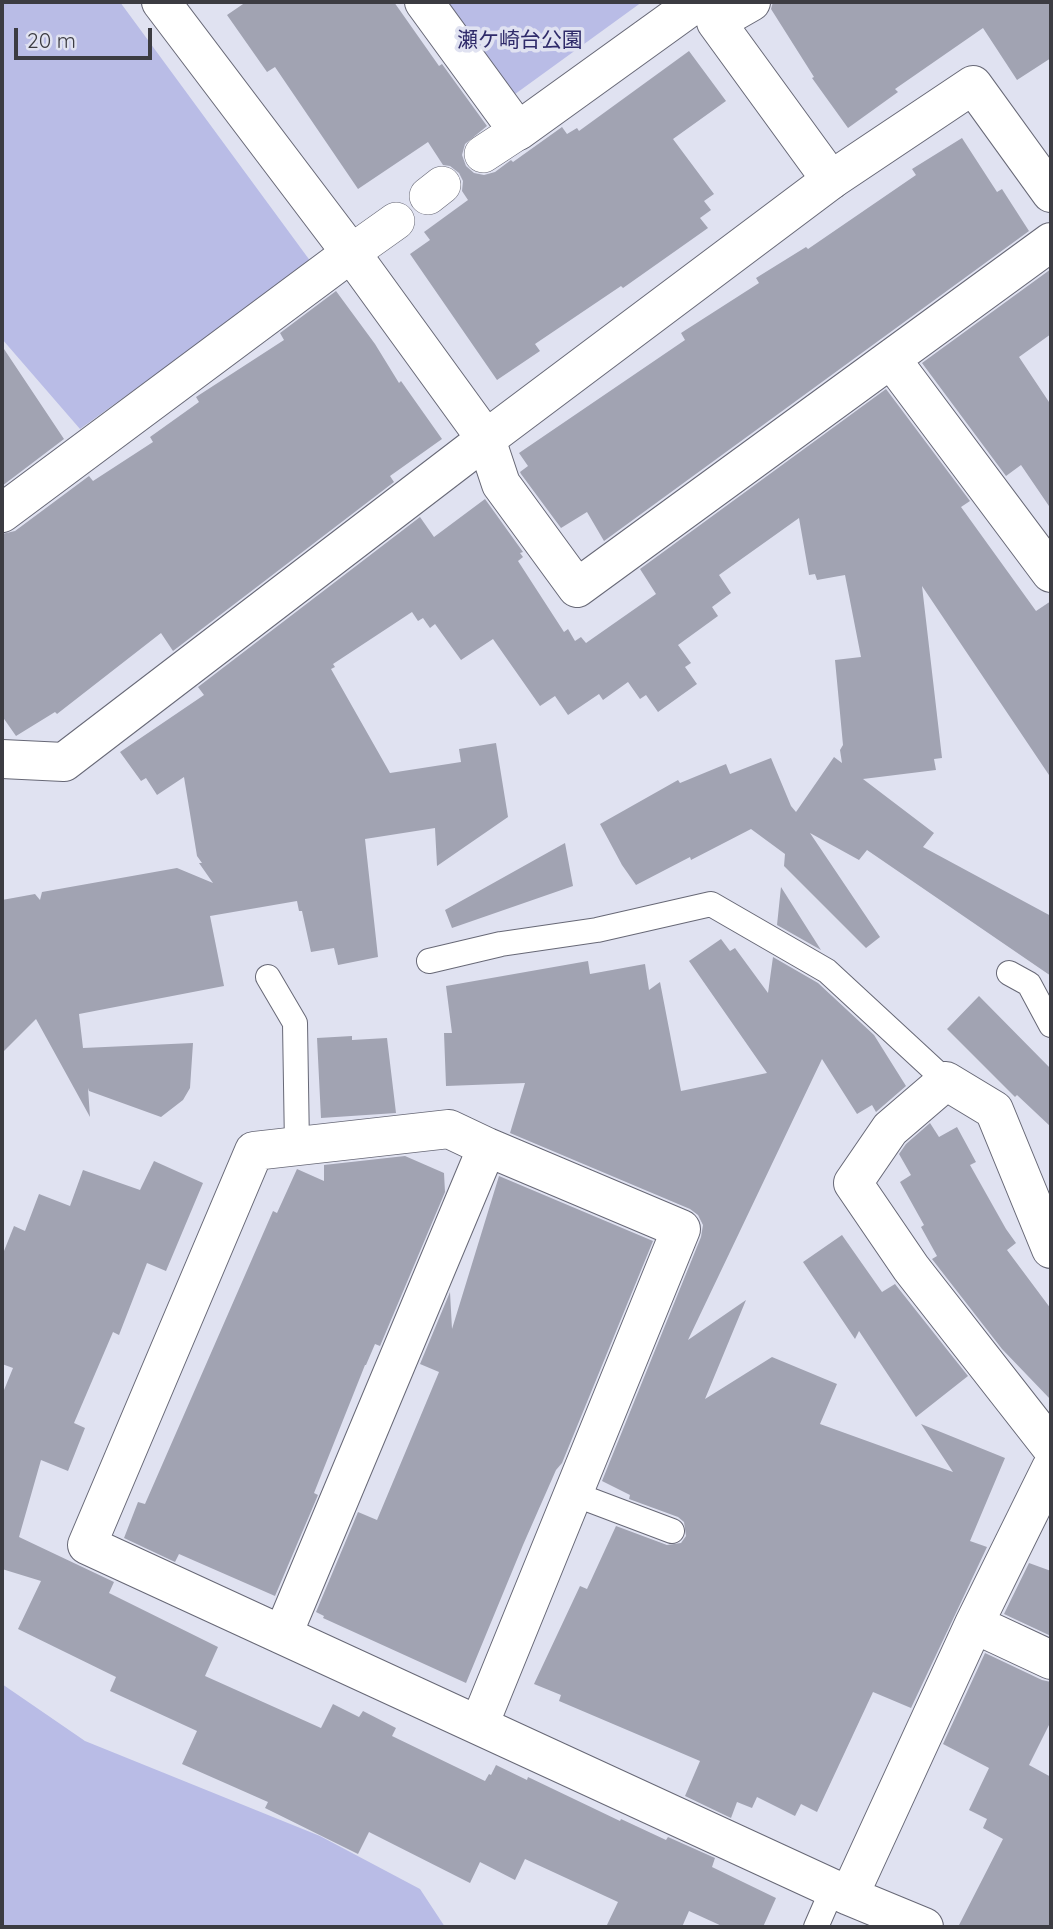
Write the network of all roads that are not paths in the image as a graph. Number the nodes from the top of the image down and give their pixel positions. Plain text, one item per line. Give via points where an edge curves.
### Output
1 (161, 2) edge
2 (424, 2) edge
3 (751, 2) edge
4 (708, 8) edge
5 (518, 131) junction
6 (483, 154) dead end
7 (831, 180) junction
8 (1051, 193) edge
9 (396, 220) dead end
10 (1051, 242) edge
11 (351, 253) junction
12 (891, 359) junction
13 (486, 439) junction
14 (2, 513) edge
15 (1051, 573) edge
16 (2, 759) edge
17 (429, 961) dead end
18 (1009, 973) dead end
19 (268, 977) dead end
20 (1051, 1025) edge
21 (946, 1081) junction
22 (297, 1146) junction
23 (486, 1147) junction
24 (1051, 1249) edge
25 (1051, 1447) edge
26 (1051, 1468) edge
27 (574, 1494) junction
28 (671, 1531) dead end
29 (974, 1624) junction
30 (283, 1634) junction
31 (1051, 1660) edge
32 (479, 1725) junction
33 (841, 1892) junction
34 (816, 1927) edge
35 (925, 1927) edge

1 - 11 street
2 - 5 street
3 - 4 street
4 - 5 street
4 - 7 street
5 - 6 street
7 - 8 street via 973,85
7 - 13 street
9 - 11 street
10 - 12 street
11 - 13 street
11 - 14 street
12 - 13 street via 577,588 501,485
12 - 15 street
13 - 16 street via 64,762
17 - 21 lane via 711,904 827,971
18 - 20 lane via 1028,984
19 - 22 lane via 295,1023
21 - 24 street via 994,1110
21 - 25 street via 890,1129 853,1183 911,1268
22 - 23 street via 449,1129
22 - 30 street via 254,1151 88,1545
23 - 27 street via 681,1229
23 - 30 street
26 - 29 street
27 - 28 lane
27 - 32 street
29 - 31 street
29 - 33 street
30 - 32 street
32 - 33 street
33 - 34 lane
33 - 35 street

